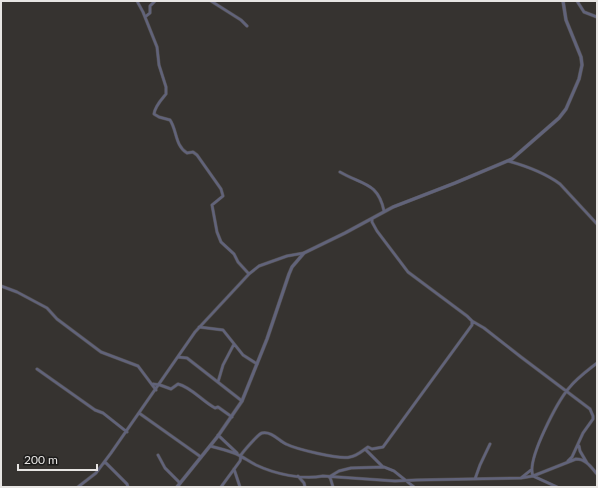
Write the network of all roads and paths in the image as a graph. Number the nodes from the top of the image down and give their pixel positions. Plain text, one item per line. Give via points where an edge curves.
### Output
1 (137, 1) edge
2 (155, 1) edge
3 (211, 1) edge
4 (563, 1) edge
5 (577, 1) edge
6 (145, 17) junction
7 (597, 17) edge
8 (247, 26) dead end
9 (508, 161) junction
10 (340, 172) dead end
11 (384, 211) junction
12 (372, 219) junction
13 (597, 224) edge
14 (304, 253) junction
15 (249, 274) junction
16 (1, 286) edge
17 (472, 321) junction
18 (199, 327) junction
19 (234, 344) junction
20 (178, 357) junction
21 (597, 363) edge
22 (257, 364) junction
23 (37, 369) dead end
24 (218, 382) junction
25 (152, 384) junction
26 (160, 384) junction
27 (156, 390) junction
28 (566, 391) junction
29 (242, 401) junction
30 (139, 413) junction
31 (597, 415) edge
32 (593, 416) junction
33 (232, 417) junction
34 (127, 432) junction
35 (218, 435) junction
36 (490, 444) dead end
37 (579, 444) junction
38 (210, 446) junction
39 (365, 449) junction
40 (158, 454) dead end
41 (239, 455) junction
42 (201, 457) junction
43 (568, 461) junction
44 (105, 462) junction
45 (587, 463) junction
46 (382, 466) junction
47 (234, 470) junction
48 (532, 470) junction
49 (597, 474) edge
50 (298, 476) junction
51 (533, 476) junction
52 (329, 477) junction
53 (476, 478) junction
54 (521, 478) junction
55 (406, 481) junction
56 (180, 483) junction
57 (79, 487) edge
58 (128, 487) edge
59 (177, 487) edge
60 (222, 487) edge
61 (240, 487) edge
62 (305, 487) edge
63 (333, 487) edge
64 (414, 487) edge
65 (557, 487) edge

1 - 6 street
2 - 6 street via 150,6 150,13
3 - 8 street
4 - 9 street via 566,20 582,61 579,79 562,115 517,156
5 - 7 street via 584,12
6 - 15 street via 157,47 167,92 159,101 154,114 170,120 182,149 197,155 221,189 222,197 212,205 219,237
9 - 11 street
9 - 13 street via 553,179
10 - 11 street via 375,190 381,198
11 - 12 street
12 - 14 street
12 - 17 street via 377,231 408,272
14 - 15 street via 292,254 264,264
14 - 22 street via 289,274
15 - 18 street
16 - 25 street via 47,308 57,319 101,352 138,366
17 - 28 street
17 - 39 street via 470,328 384,446
18 - 19 street via 223,330
18 - 20 street
19 - 22 street via 243,355
19 - 24 street
20 - 24 street via 186,358
20 - 26 street
21 - 28 street
22 - 29 street
23 - 34 street via 94,410 104,413
24 - 29 street
25 - 26 street
25 - 27 street
26 - 27 street
26 - 33 street via 171,390 178,384 185,386 208,404 218,407
27 - 30 street
28 - 32 street via 587,407
28 - 48 street via 539,442
29 - 33 street
30 - 34 street
30 - 42 street
31 - 32 street
32 - 37 street
33 - 35 street
34 - 44 street
35 - 38 street
35 - 41 street
36 - 53 street
37 - 43 street
37 - 45 street
38 - 41 street
38 - 42 street
39 - 41 street via 351,457 341,458 297,449 265,433 257,435
39 - 46 street
40 - 56 street via 165,468
41 - 47 street via 240,461
41 - 50 street via 258,466
42 - 56 street
43 - 45 street via 580,459
43 - 51 street
44 - 57 street
44 - 58 street via 128,484
45 - 49 street
46 - 52 street via 351,468
46 - 55 street via 394,471
47 - 60 street
47 - 61 street
48 - 51 street
48 - 54 street
50 - 52 street
50 - 62 street
51 - 54 street
51 - 65 street
52 - 55 street
52 - 63 street
53 - 54 street
53 - 55 street
55 - 64 street
56 - 59 street

